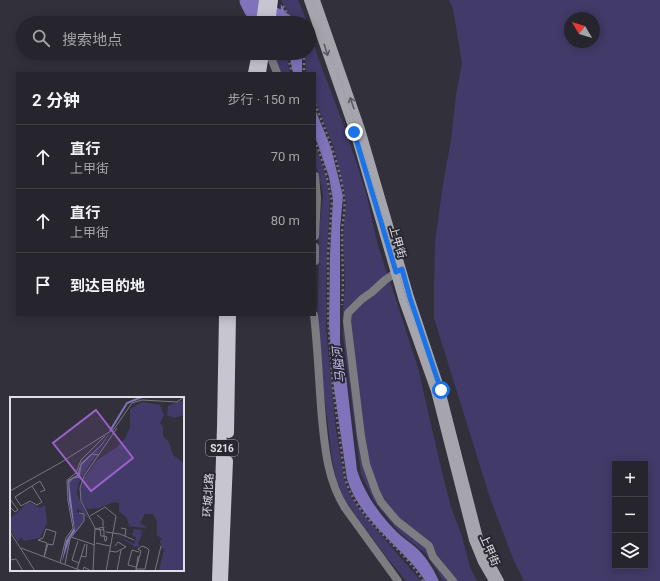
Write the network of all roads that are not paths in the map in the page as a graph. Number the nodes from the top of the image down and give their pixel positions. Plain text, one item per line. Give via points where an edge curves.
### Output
1 (264, 0) edge
2 (308, 0) edge
3 (316, 0) edge
4 (277, 1) edge
5 (262, 16) edge
6 (272, 16) edge
7 (314, 16) edge
8 (316, 23) edge
9 (256, 60) edge
10 (263, 60) edge
11 (272, 60) edge
12 (253, 72) edge
13 (261, 72) edge
14 (277, 72) edge
15 (316, 187) edge
16 (316, 217) edge
17 (399, 271) junction
18 (224, 316) edge
19 (231, 316) edge
20 (314, 316) edge
21 (217, 581) edge
22 (223, 581) edge
23 (398, 581) edge
24 (453, 581) edge
25 (493, 581) edge
26 (500, 581) edge

1 - 5 main road
2 -> 7 street, 上甲街
17 -> 3 street, 上甲街 via 361,129
4 - 6 main road
8 -> 17 street, 上甲街
9 - 12 main road
10 - 13 main road
11 - 14 street
15 - 16 street
17 - 24 street via 348,313 364,457 381,502 397,521 429,546 433,557
17 - 25 street, 上甲街 via 403,301 434,391 473,540
17 - 26 street, 上甲街 via 441,390 479,538
18 - 21 main road, 环城北路 / S216
19 - 22 main road, 环城北路 / S216
20 - 23 street via 324,439 332,480 339,499

